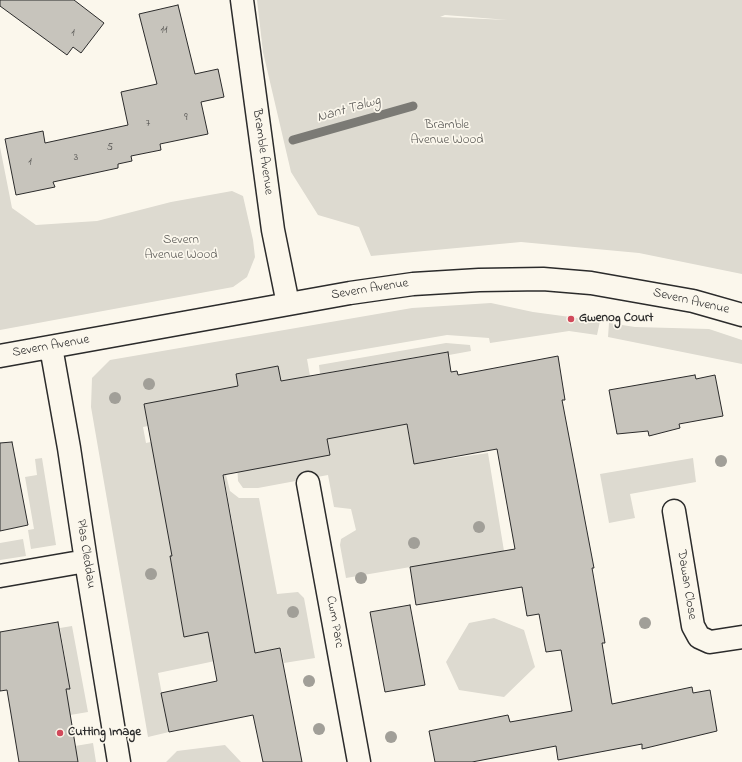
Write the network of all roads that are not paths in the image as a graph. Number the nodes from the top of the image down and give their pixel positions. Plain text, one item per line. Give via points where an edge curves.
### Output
1 (242, 0) edge
2 (288, 304) junction
3 (742, 314) edge
4 (51, 347) junction
5 (0, 356) edge
6 (308, 483) dead end
7 (674, 511) dead end
8 (86, 561) junction
9 (0, 576) edge
10 (742, 637) edge
11 (119, 762) edge
12 (359, 762) edge

1 - 2 street, Bramble Avenue via 273,230
2 - 3 street, Severn Avenue via 413,284 544,279 637,290
2 - 4 street, Severn Avenue
4 - 5 street, Severn Avenue
4 - 8 street, Plas Cleddau via 70,448
6 - 12 street, Cwm Parc
7 - 10 street, Dawan Close via 693,626 699,637 710,642
8 - 9 street
8 - 11 street, Plas Cleddau

